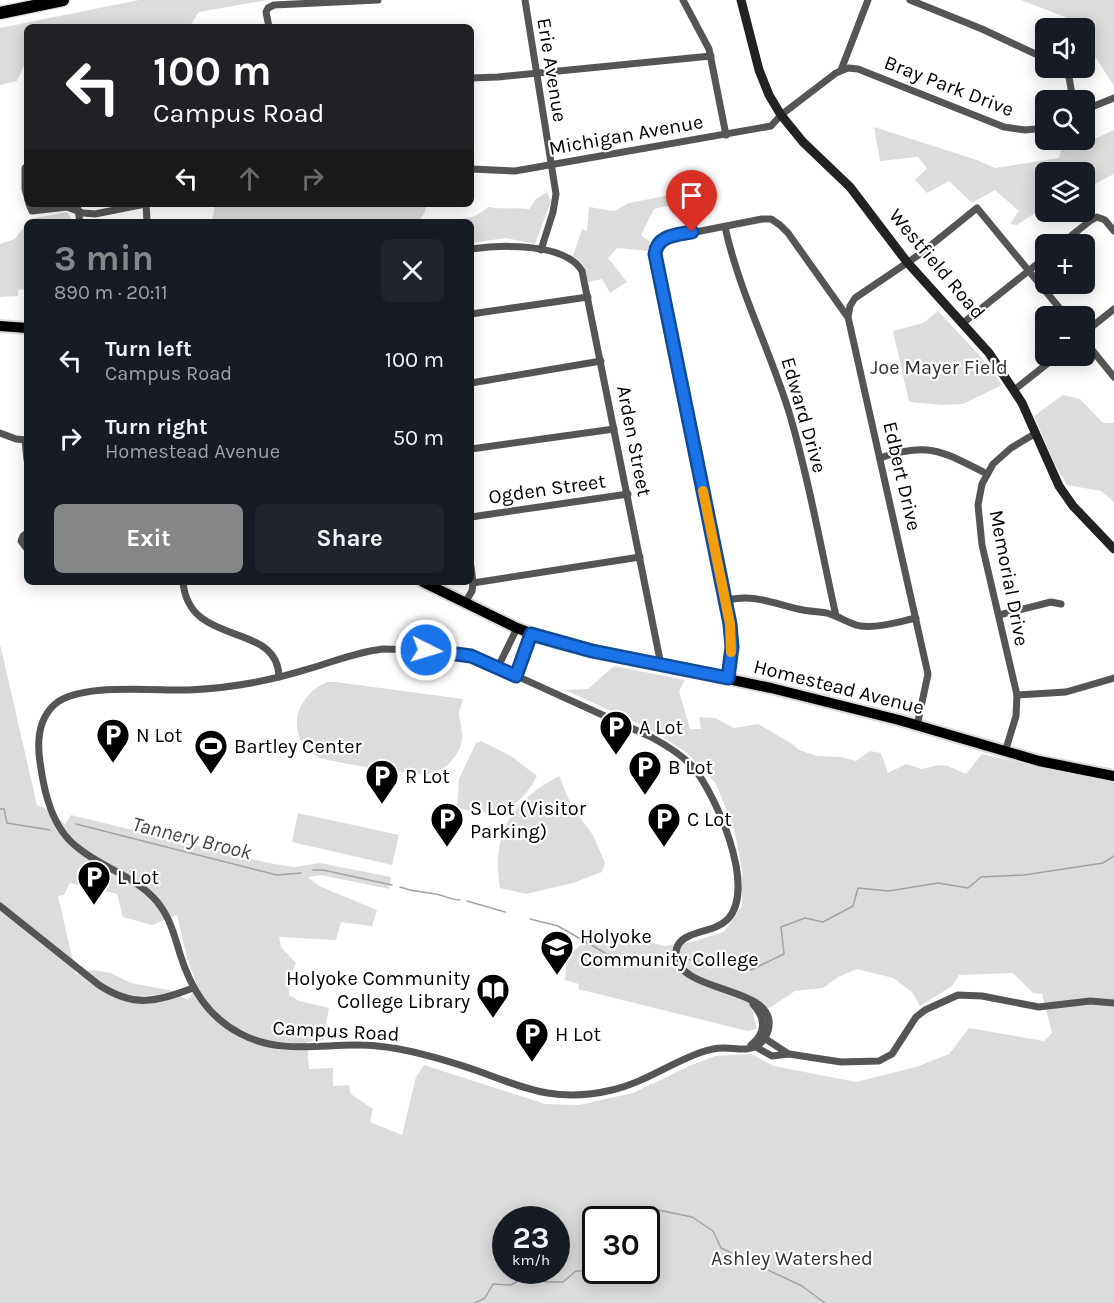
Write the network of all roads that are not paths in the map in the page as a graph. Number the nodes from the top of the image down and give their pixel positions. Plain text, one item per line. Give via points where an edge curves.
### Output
1 (63, 0) edge
2 (378, 0) edge
3 (525, 0) edge
4 (682, 0) edge
5 (741, 0) edge
6 (868, 0) edge
7 (910, 0) edge
8 (0, 13) edge
9 (268, 24) edge
10 (1035, 54) edge
11 (711, 56) junction
12 (841, 70) junction
13 (536, 73) junction
14 (474, 78) edge
15 (1114, 98) edge
16 (1095, 106) edge
17 (781, 115) junction
18 (1035, 129) edge
19 (726, 135) junction
20 (551, 164) junction
21 (474, 169) edge
22 (30, 207) edge
23 (67, 207) edge
24 (77, 207) edge
25 (130, 207) edge
26 (725, 227) junction
27 (1114, 231) edge
28 (1074, 234) edge
29 (474, 249) edge
30 (541, 250) junction
31 (907, 262) junction
32 (1035, 265) edge
33 (1029, 270) junction
34 (588, 297) junction
35 (1057, 306) edge
36 (1114, 309) edge
37 (474, 314) edge
38 (848, 317) junction
39 (963, 323) junction
40 (1095, 324) edge
41 (0, 326) edge
42 (24, 328) edge
43 (1095, 354) edge
44 (601, 361) junction
45 (1044, 366) edge
46 (1114, 377) edge
47 (474, 382) edge
48 (1014, 390) junction
49 (614, 429) junction
50 (0, 433) edge
51 (1036, 433) junction
52 (24, 439) edge
53 (474, 449) edge
54 (880, 458) junction
55 (987, 474) junction
56 (628, 494) junction
57 (474, 517) edge
58 (1114, 549) edge
59 (640, 557) junction
60 (474, 583) edge
61 (184, 585) edge
62 (429, 585) edge
63 (473, 585) edge
64 (725, 601) junction
65 (465, 603) junction
66 (1061, 604) dead end
67 (999, 615) junction
68 (836, 616) junction
69 (916, 618) junction
70 (517, 628) junction
71 (531, 634) junction
72 (662, 665) junction
73 (498, 667) junction
74 (516, 676) junction
75 (279, 677) junction
76 (728, 678) junction
77 (1114, 678) edge
78 (1017, 695) junction
79 (917, 726) junction
80 (1005, 752) junction
81 (1114, 776) edge
82 (0, 906) edge
83 (193, 988) junction
84 (1114, 1003) edge
85 (763, 1037) junction
86 (751, 1047) junction
87 (789, 1054) junction

1 - 8 highway
2 - 9 street via 285,3 268,8
3 - 13 street, Erie Avenue
4 - 11 street
5 - 17 main road, Westfield Road via 761,78
6 - 12 street
7 - 10 street
11 - 13 street
11 - 19 street
12 - 17 street
12 - 18 street, Bray Park Drive via 858,69 1010,129
13 - 14 street
13 - 20 street, Erie Avenue
15 - 16 street
17 - 19 street, Michigan Avenue via 771,126
17 - 31 main road, Westfield Road via 795,134 852,189
19 - 20 street, Michigan Avenue
20 - 21 street, Michigan Avenue via 515,171
20 - 30 street, Erie Avenue via 556,202
22 - 23 street via 32,211
24 - 25 street via 84,213 95,214
26 - 38 street via 762,219 776,222
26 - 64 street via 671,236 659,242 655,252
26 - 68 street, Edward Drive via 790,416
27 - 28 street via 1097,217
29 - 30 street via 504,245
30 - 34 street, Arden Street via 577,264
31 - 33 street via 977,208
31 - 38 street via 855,298
31 - 39 main road, Westfield Road
32 - 33 street
33 - 35 street
33 - 39 street
34 - 37 street
34 - 44 street, Arden Street
36 - 40 street
38 - 54 street, Edbert Drive
39 - 48 main road, Westfield Road
41 - 42 main road
43 - 46 street
44 - 47 street
44 - 49 street, Arden Street
45 - 48 street
48 - 51 main road, Westfield Road
49 - 53 street
49 - 56 street, Arden Street
50 - 52 street
51 - 55 street, Memorial Drive via 1005,453
51 - 58 main road, Westfield Road via 1059,486
54 - 55 street via 906,451 935,450
54 - 69 street, Edbert Drive
55 - 67 street, Memorial Drive via 978,499 978,517
56 - 57 street, Ogden Street
56 - 59 street, Arden Street
59 - 60 street
59 - 72 street, Arden Street
61 - 75 street via 196,615 268,650 277,663
62 - 65 main road, Homestead Avenue
63 - 65 street
64 - 68 street via 765,600
64 - 76 street via 732,641
65 - 70 main road, Homestead Avenue
66 - 67 street via 1051,602
67 - 78 street, Memorial Drive
68 - 69 street via 866,626
69 - 79 street, Edbert Drive via 928,674
70 - 71 main road, Homestead Avenue
70 - 73 street
71 - 72 main road, Homestead Avenue via 581,649
71 - 74 street
72 - 76 main road, Homestead Avenue
73 - 74 street, Campus Road
73 - 75 street, Campus Road via 462,654 390,648 355,654
74 - 85 street, Campus Road via 663,743 699,776 718,806 729,837 736,901 724,923 681,941 677,959 693,976 749,1000 760,1012
75 - 83 street, Campus Road via 205,689 79,692 54,705 41,727 41,766 60,828 76,847 141,886 158,903 169,921
76 - 79 main road, Homestead Avenue
77 - 78 street via 1066,692
78 - 80 street, Memorial Drive via 1016,716
79 - 80 main road, Homestead Avenue
80 - 81 main road, Homestead Avenue
82 - 83 street via 118,996 152,1001
83 - 86 street, Campus Road via 219,1020 263,1043 290,1048 364,1045 397,1049 552,1095 613,1090 701,1052
84 - 87 street, Campus Road via 1090,1001 1039,1007 958,995 916,1017 891,1054 879,1061 841,1062
85 - 86 street
85 - 87 street
86 - 87 street, Campus Road via 772,1056

